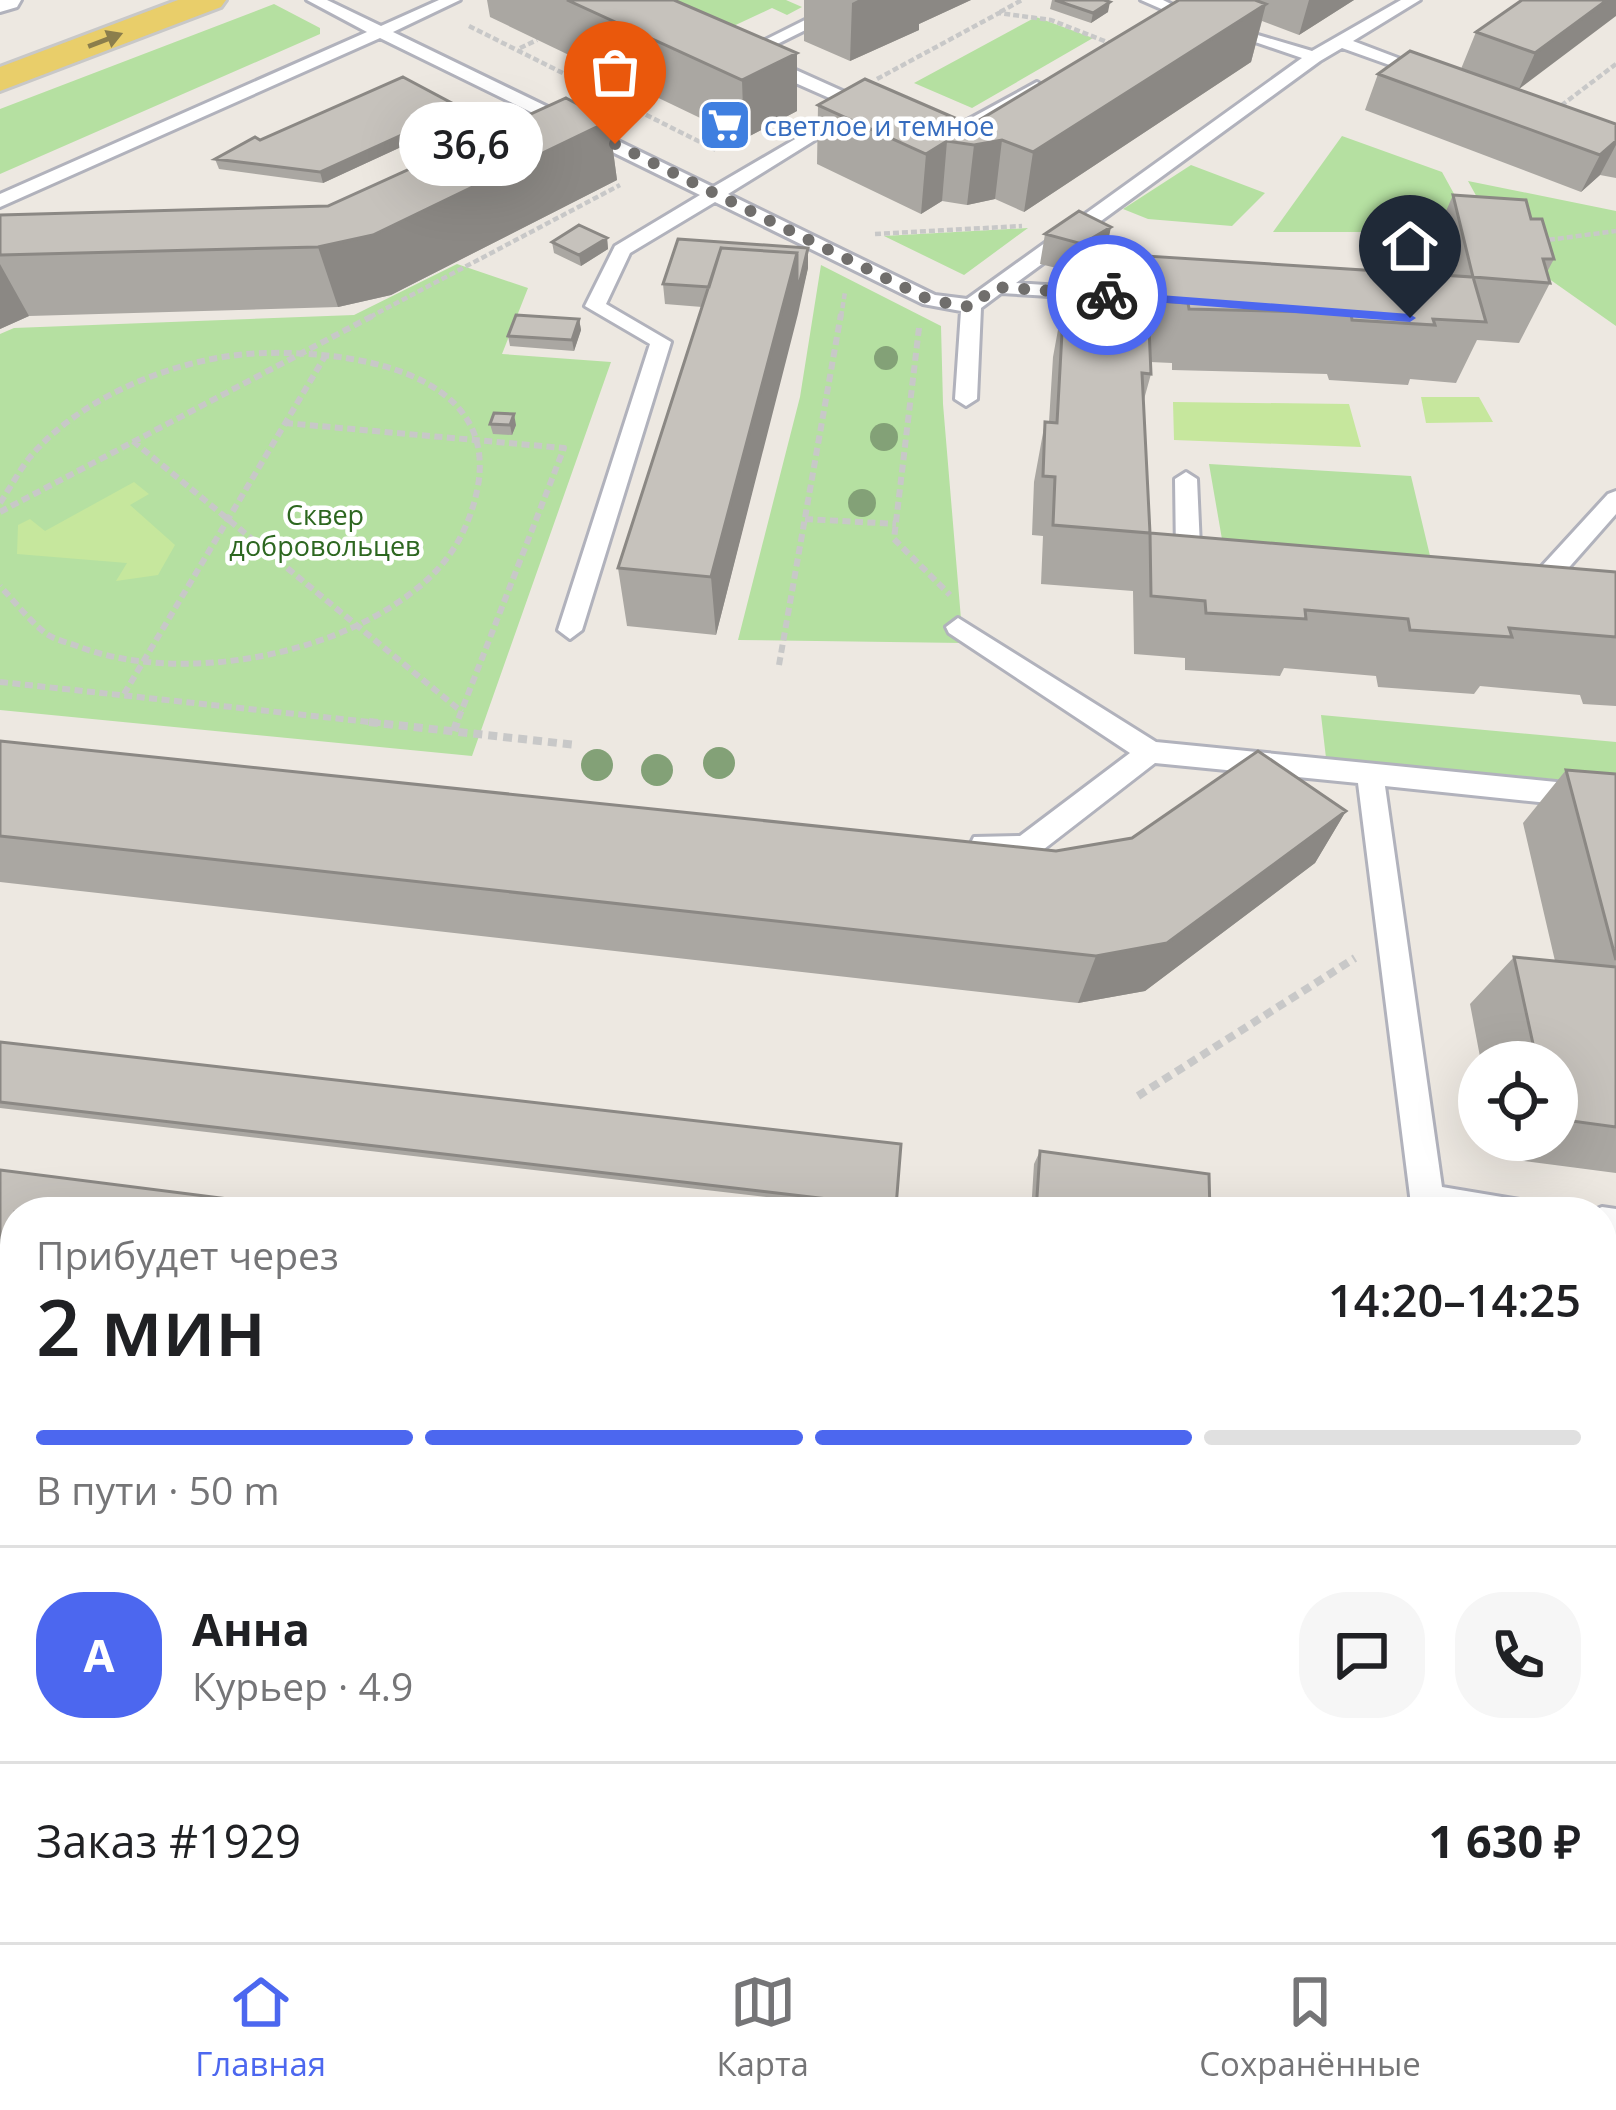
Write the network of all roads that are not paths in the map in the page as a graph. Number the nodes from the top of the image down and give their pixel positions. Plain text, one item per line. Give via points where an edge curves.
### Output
1 (135, 0) edge
2 (209, 0) edge
3 (315, 0) edge
4 (452, 0) edge
5 (858, 0) edge
6 (1149, 0) edge
7 (1412, 0) edge
8 (1173, 9) junction
9 (1192, 16) edge
10 (1210, 22) edge
11 (382, 29) junction
12 (1341, 42) junction
13 (724, 44) edge
14 (1112, 44) edge
15 (0, 50) edge
16 (745, 54) junction
17 (1314, 56) junction
18 (1055, 76) edge
19 (1444, 79) edge
20 (0, 80) edge
21 (862, 106) junction
22 (882, 115) edge
23 (572, 123) junction
24 (552, 133) edge
25 (921, 133) edge
26 (712, 193) junction
27 (0, 201) edge
28 (995, 287) junction
29 (1192, 302) edge
30 (971, 307) junction
31 (966, 399) dead end
32 (1186, 479) dead end
33 (1616, 499) edge
34 (1235, 558) edge
35 (1578, 586) edge
36 (959, 616) road end
37 (570, 630) dead end
38 (1150, 752) junction
39 (1370, 774) junction
40 (1616, 799) edge
41 (955, 842) edge
42 (1427, 1197) edge

1 - 15 main road
20 -> 2 main road
3 - 11 lane
4 - 11 lane
5 - 16 lane
6 - 8 lane
7 - 12 lane
8 - 9 lane
8 - 14 lane
10 - 17 lane
11 - 23 lane
11 - 27 lane
12 - 17 lane
12 - 19 lane
13 - 16 lane
16 - 21 lane
17 - 28 lane
18 - 25 lane via 940,142
21 - 22 lane
21 - 26 lane
23 - 24 lane
23 - 26 lane
26 - 30 lane via 923,297
26 - 37 lane via 622,250 595,306 661,342
28 - 29 lane
28 - 30 lane
30 - 31 lane
32 - 34 lane via 1188,554
33 - 35 lane via 1528,583
36 - 38 lane
38 - 39 lane
38 - 41 lane via 1025,848
39 - 40 lane
39 - 42 lane

